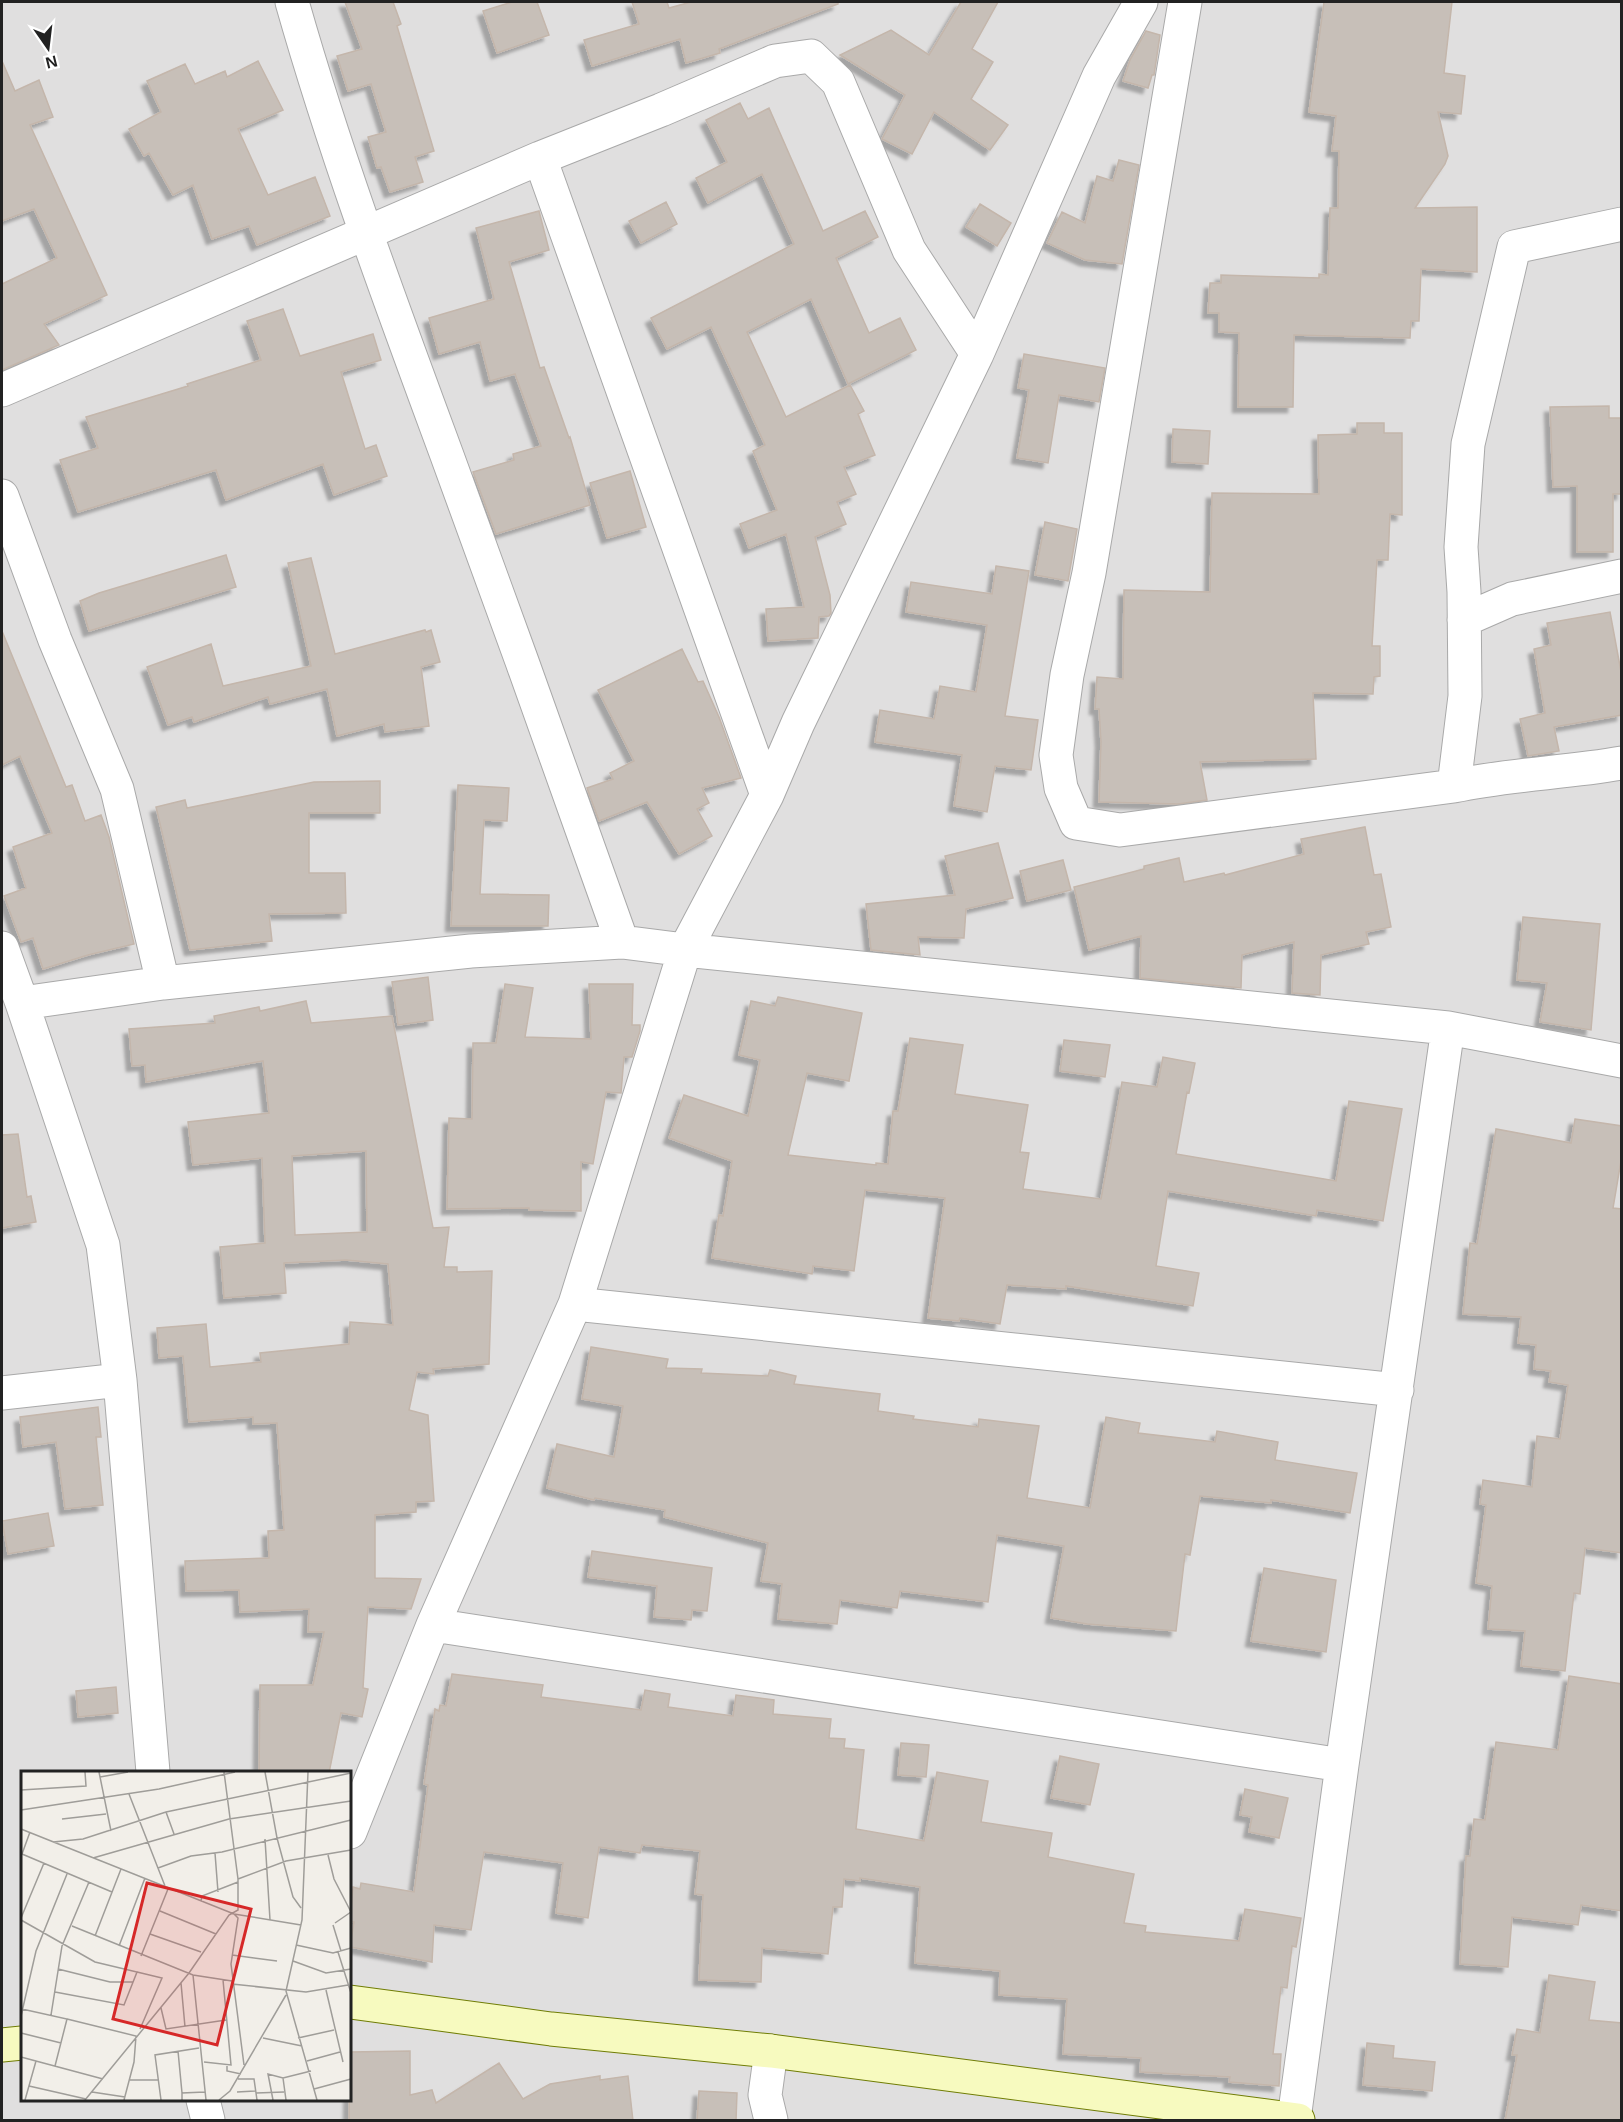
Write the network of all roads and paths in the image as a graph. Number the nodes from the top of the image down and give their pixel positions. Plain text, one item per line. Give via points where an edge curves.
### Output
1 (292, 2) edge
2 (1141, 2) edge
3 (1185, 2) edge
4 (540, 158) junction
5 (1622, 224) edge
6 (366, 233) junction
7 (977, 354) junction
8 (2, 390) edge
9 (2, 496) edge
10 (1622, 576) edge
11 (1464, 620) junction
12 (1622, 763) edge
13 (1454, 786) junction
14 (767, 795) junction
15 (622, 942) junction
16 (2, 950) edge
17 (685, 950) junction
18 (163, 983) junction
19 (22, 1003) junction
20 (1448, 1028) junction
21 (1622, 1061) edge
22 (575, 1304) junction
23 (120, 1380) junction
24 (1396, 1390) junction
25 (2, 1393) edge
26 (433, 1625) junction
27 (1342, 1766) junction
28 (153, 1771) edge
29 (351, 1830) edge
30 (351, 2001) edge
31 (21, 2043) edge
32 (2, 2045) edge
33 (771, 2051) junction
34 (202, 2101) edge
35 (1296, 2120) edge
36 (208, 2121) edge
37 (771, 2121) edge

1 - 6 street
2 - 7 street via 1099,76
3 - 13 street via 1089,573 1067,675 1056,755 1061,788 1076,823 1119,830
4 - 6 street
4 - 7 street via 775,62 811,56 838,81 909,249
4 - 14 street
5 - 11 street via 1514,247 1468,444 1461,547
6 - 8 street
6 - 15 street
7 - 14 street
9 - 18 street via 55,640 117,789
10 - 11 street via 1512,599
11 - 13 street via 1465,696
12 - 13 street
14 - 17 street
15 - 17 street
15 - 18 street via 471,951
16 - 19 street
17 - 20 street
17 - 22 street
18 - 19 street
19 - 23 street via 102,1245
20 - 21 street
20 - 24 street
22 - 24 street
22 - 26 street
23 - 25 street
23 - 28 street
24 - 27 street
26 - 27 street
26 - 29 street
27 - 35 street
30 - 33 street via 551,2029
31 - 32 street
33 - 35 street
33 - 37 street via 765,2095
34 - 36 street

